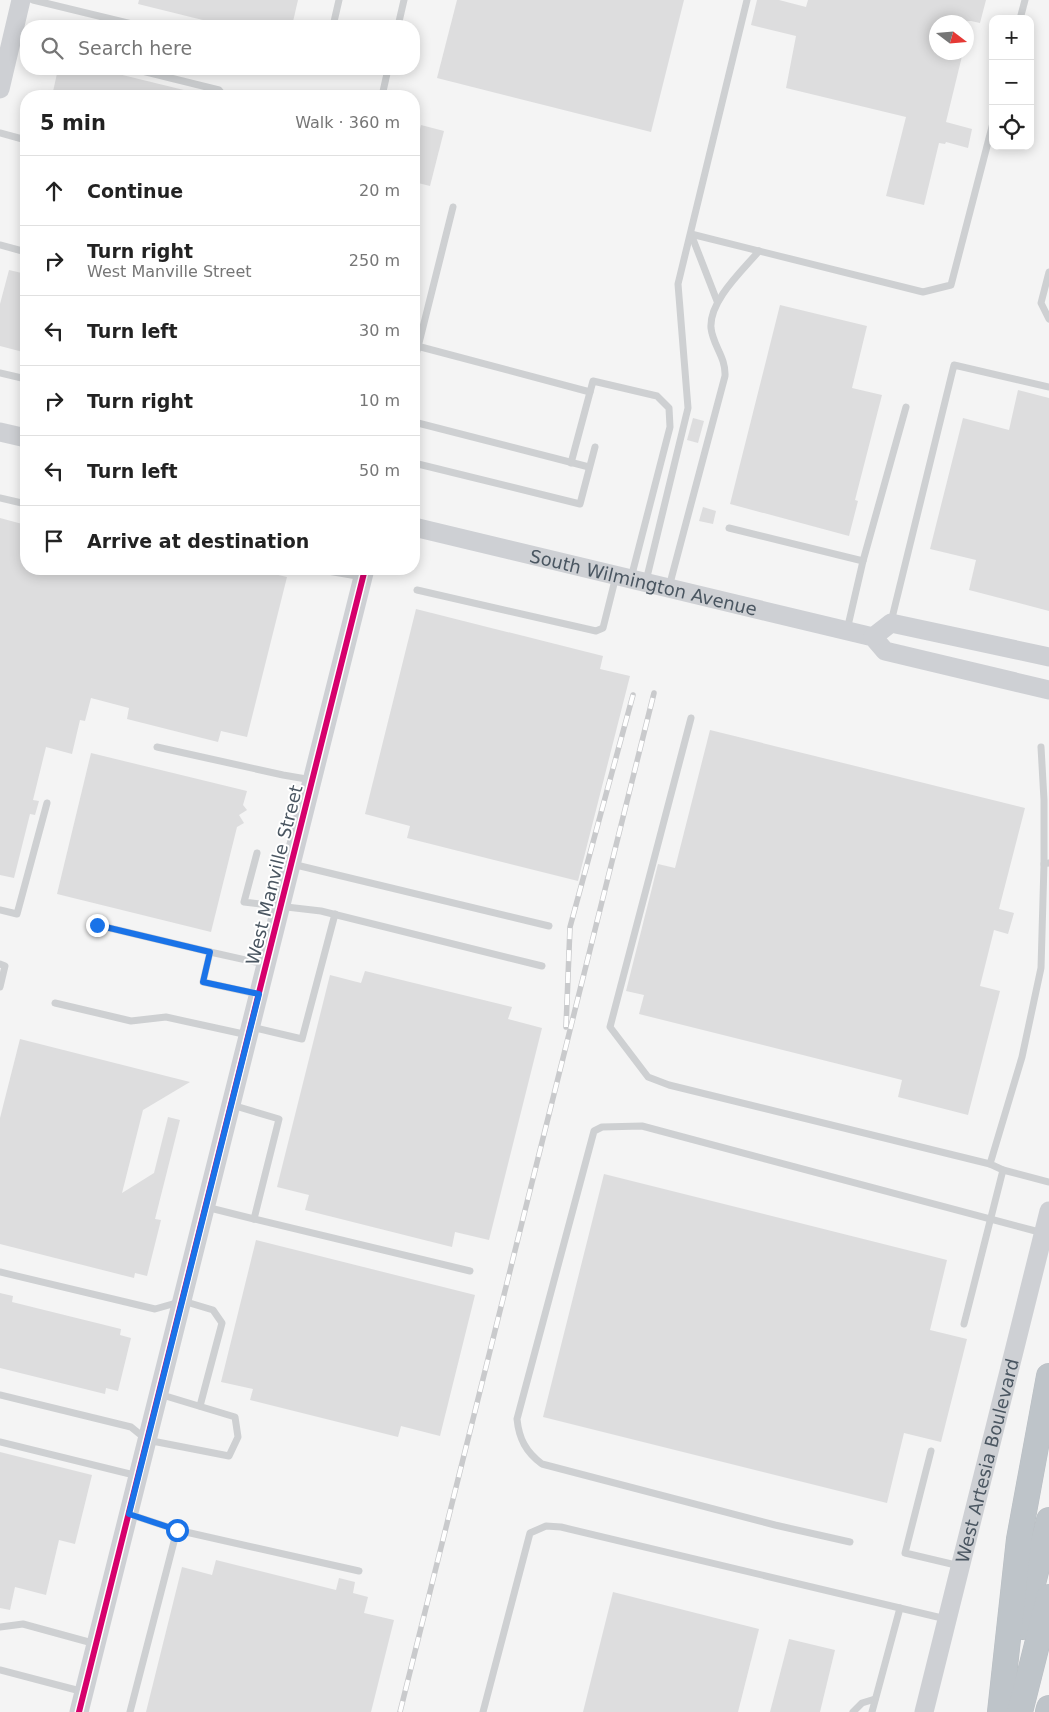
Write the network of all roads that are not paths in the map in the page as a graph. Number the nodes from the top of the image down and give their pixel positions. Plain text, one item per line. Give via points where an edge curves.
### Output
1 (21, 0) edge
2 (33, 0) edge
3 (339, 0) edge
4 (404, 0) edge
5 (747, 0) edge
6 (1025, 0) edge
7 (1021, 15) edge
8 (115, 20) edge
9 (334, 20) edge
10 (399, 20) edge
11 (19, 40) edge
12 (158, 75) edge
13 (387, 75) edge
14 (1, 79) edge
15 (219, 90) edge
16 (383, 90) edge
17 (0, 133) edge
18 (20, 138) edge
19 (989, 139) edge
20 (453, 207) dead end
21 (690, 234) junction
22 (0, 246) edge
23 (20, 251) edge
24 (759, 251) junction
25 (1049, 272) edge
26 (717, 302) junction
27 (1049, 318) edge
28 (420, 326) edge
29 (420, 345) edge
30 (0, 373) edge
31 (20, 378) edge
32 (1049, 387) edge
33 (590, 392) junction
34 (906, 407) dead end
35 (420, 424) edge
36 (0, 432) edge
37 (20, 437) edge
38 (595, 447) dead end
39 (571, 463) junction
40 (420, 464) edge
41 (589, 468) junction
42 (0, 498) edge
43 (20, 503) edge
44 (420, 528) edge
45 (729, 528) dead end
46 (863, 561) junction
47 (364, 575) edge
48 (631, 579) junction
49 (669, 588) junction
50 (417, 590) dead end
51 (891, 623) junction
52 (847, 630) junction
53 (873, 637) junction
54 (1049, 657) edge
55 (1049, 690) edge
56 (691, 718) dead end
57 (157, 747) dead end
58 (1041, 747) dead end
59 (313, 780) junction
60 (47, 804) dead end
61 (257, 853) dead end
62 (1046, 863) edge
63 (292, 864) junction
64 (282, 906) junction
65 (0, 910) edge
66 (335, 914) junction
67 (97, 925) dead end
68 (549, 926) dead end
69 (210, 952) junction
70 (0, 964) edge
71 (267, 964) junction
72 (542, 966) dead end
73 (0, 987) edge
74 (259, 994) junction
75 (55, 1003) dead end
76 (250, 1031) junction
77 (231, 1105) junction
78 (990, 1164) junction
79 (1003, 1170) junction
80 (1049, 1182) edge
81 (206, 1207) junction
82 (1049, 1211) edge
83 (254, 1219) junction
84 (991, 1220) junction
85 (1043, 1234) junction
86 (470, 1271) dead end
87 (0, 1272) edge
88 (183, 1301) junction
89 (964, 1324) dead end
90 (1049, 1376) edge
91 (159, 1394) junction
92 (0, 1395) edge
93 (200, 1406) junction
94 (147, 1440) junction
95 (0, 1442) edge
96 (931, 1451) dead end
97 (139, 1476) junction
98 (129, 1514) junction
99 (1049, 1520) edge
100 (177, 1530) junction
101 (850, 1542) dead end
102 (960, 1566) junction
103 (358, 1571) dead end
104 (1049, 1597) edge
105 (900, 1608) junction
106 (947, 1619) junction
107 (0, 1627) edge
108 (96, 1644) junction
109 (1049, 1662) edge
110 (0, 1670) edge
111 (85, 1692) junction
112 (875, 1699) junction
113 (1049, 1708) edge
114 (80, 1712) edge
115 (130, 1712) edge
116 (483, 1712) edge
117 (853, 1712) edge
118 (872, 1712) edge
119 (924, 1712) edge
120 (1000, 1712) edge
121 (1020, 1712) edge
122 (1037, 1712) edge
123 (1048, 1712) edge

1 - 11 main road
2 - 8 lane
3 - 9 lane
4 - 10 lane
5 - 21 lane
6 - 7 lane
11 - 14 main road
12 - 15 lane
13 - 16 lane
17 - 18 lane
19 - 24 lane via 951,285 923,292
20 - 28 lane
21 - 24 lane
21 - 26 lane
21 - 48 lane via 678,284 688,408
22 - 23 lane
24 - 26 lane
25 - 27 lane via 1042,303
26 - 49 lane via 711,328 725,364 725,376
29 - 33 lane
30 - 31 lane
32 - 51 lane via 954,365
33 - 39 lane
33 - 48 lane via 593,381 657,396 669,408 670,427
34 - 46 lane
35 - 39 lane
36 - 37 main road
38 - 41 lane
39 - 41 lane
40 - 41 lane via 580,504
42 - 43 lane
44 - 48 main road, South Wilmington Avenue
45 - 46 lane
46 - 52 lane
47 - 59 main road, West Manville Street
48 - 49 main road, South Wilmington Avenue
48 - 50 lane via 602,628 596,631
49 - 52 main road, South Wilmington Avenue
51 - 53 main road
51 - 54 main road
52 - 53 main road, South Wilmington Avenue
53 - 55 main road, South Wilmington Avenue via 885,651
56 - 78 lane via 610,1027 648,1077 669,1085
57 - 59 lane
58 - 62 lane
59 - 63 main road, West Manville Street
60 - 65 lane via 17,914
61 - 64 lane via 244,902
62 - 78 lane via 1041,968 1022,1057
63 - 64 main road, West Manville Street
63 - 68 lane
64 - 66 lane
64 - 71 main road, West Manville Street
66 - 72 lane
66 - 76 lane via 302,1039
67 - 69 lane
69 - 71 lane
69 - 74 lane via 203,982
70 - 73 lane via 5,966
71 - 74 main road, West Manville Street
74 - 76 main road, West Manville Street
75 - 76 lane via 131,1022 166,1017
76 - 77 main road, West Manville Street
77 - 81 main road, West Manville Street
77 - 83 lane via 279,1119
78 - 79 lane
79 - 80 lane
79 - 84 lane
81 - 83 lane
81 - 88 main road, West Manville Street
82 - 85 main road, West Artesia Boulevard
83 - 86 lane
84 - 85 lane
84 - 89 lane
84 - 101 lane via 642,1126 602,1127 594,1132 517,1419 522,1443 542,1464
85 - 102 main road, West Artesia Boulevard
87 - 88 lane via 155,1309
88 - 91 main road, West Manville Street
88 - 93 lane via 213,1310 222,1323
90 - 120 highway via 1019,1539
91 - 93 lane
91 - 94 main road, West Manville Street
92 - 94 lane via 131,1427
93 - 94 lane via 234,1417 237,1421 238,1437 229,1456
94 - 97 main road, West Manville Street
95 - 97 lane
96 - 102 lane via 905,1553
97 - 98 main road, West Manville Street
98 - 100 lane
98 - 108 main road, West Manville Street
99 - 120 highway
100 - 103 lane
100 - 115 lane
102 - 106 main road, West Artesia Boulevard
104 - 121 highway
105 - 106 lane
105 - 112 lane
105 - 116 lane via 627,1541 546,1526 530,1533
106 - 119 main road, West Artesia Boulevard
107 - 108 lane via 23,1624
108 - 111 main road, West Manville Street
109 - 122 highway
110 - 111 lane
111 - 114 main road, West Manville Street
112 - 117 lane via 862,1703
112 - 118 lane
113 - 123 highway

